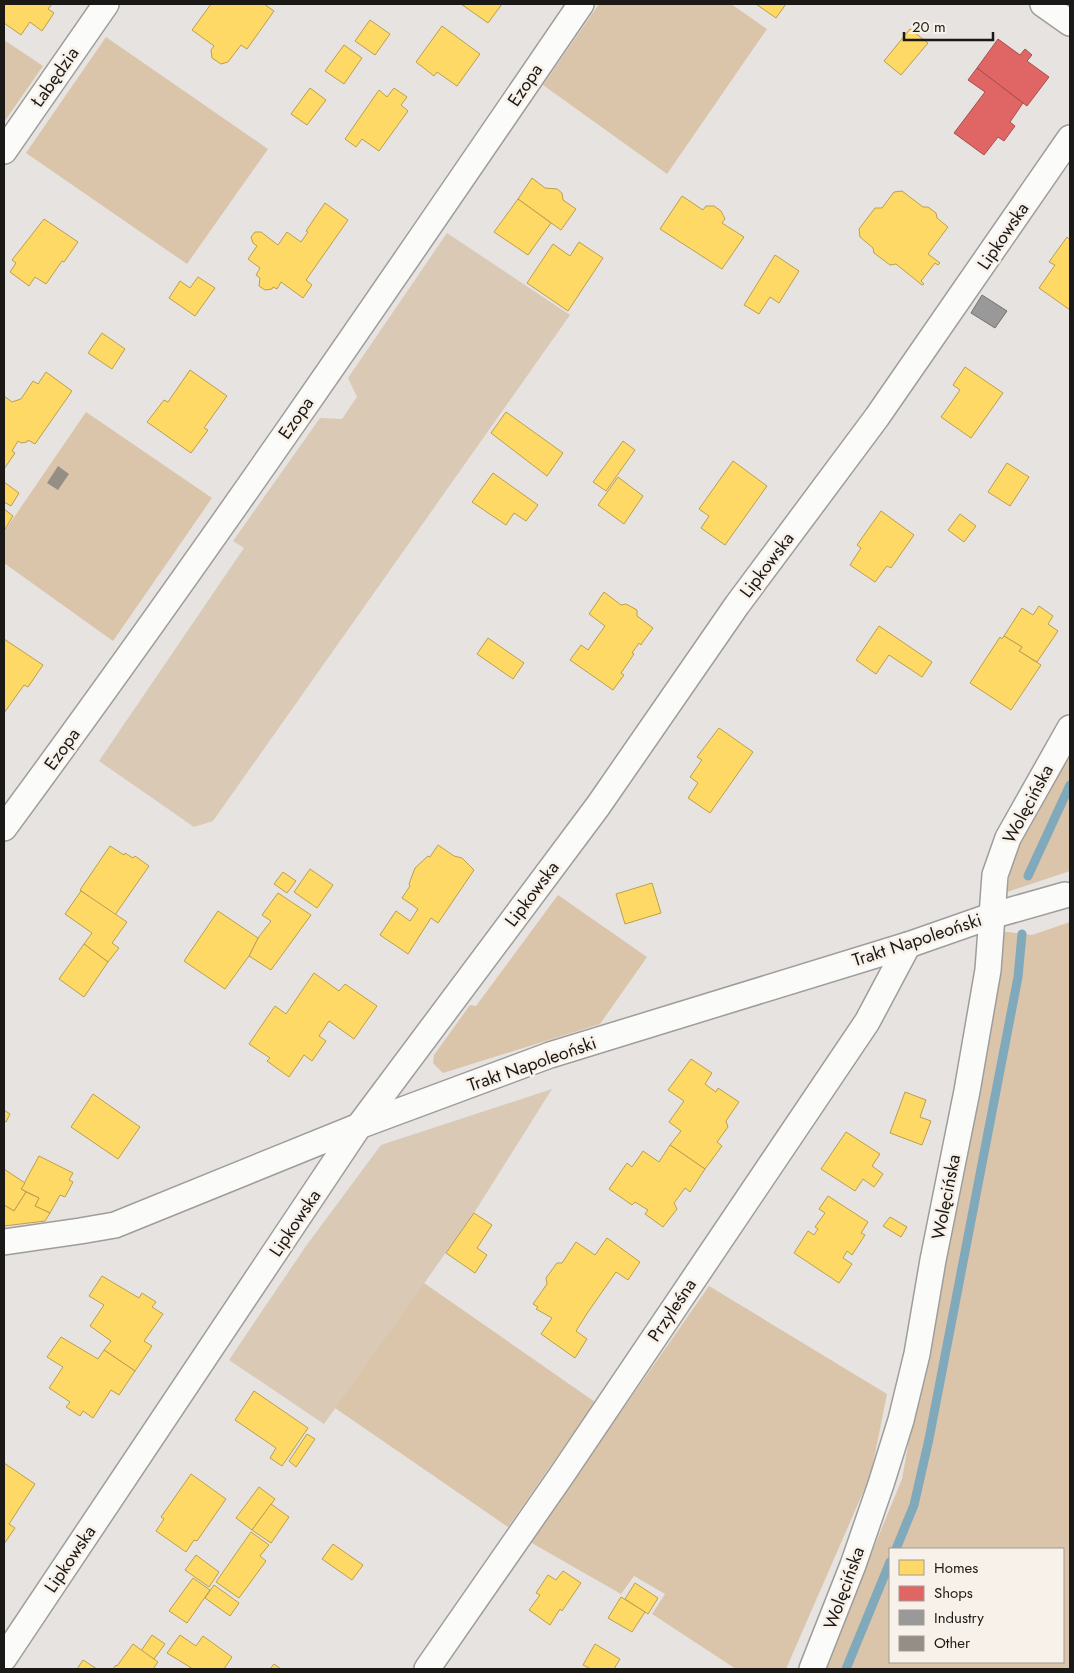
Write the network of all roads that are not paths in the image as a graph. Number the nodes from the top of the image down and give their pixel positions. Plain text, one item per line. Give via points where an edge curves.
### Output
1 (106, 4) edge
2 (581, 4) edge
3 (1043, 4) edge
4 (1070, 23) edge
5 (1070, 138) edge
6 (4, 151) edge
7 (1070, 728) edge
8 (4, 828) edge
9 (1065, 895) dead end
10 (991, 916) junction
11 (908, 945) junction
12 (359, 1126) junction
13 (4, 1242) edge
14 (4, 1658) edge
15 (427, 1669) edge
16 (812, 1669) edge

1 - 6 street, Łabędzia
2 - 8 street, Ezopa via 315,392
3 - 4 street
5 - 12 street, Lipkowska via 877,417 737,605 598,806
7 - 10 street, Wolęcińska via 1008,838 995,875
9 - 10 street, Trakt Napoleoński
10 - 11 street, Trakt Napoleoński
10 - 16 street, Wolęcińska via 988,970 917,1354 885,1471
11 - 12 street, Trakt Napoleoński via 550,1055
11 - 15 street, Przyleśna via 868,1022
12 - 13 street, Trakt Napoleoński via 114,1225
12 - 14 street, Lipkowska

